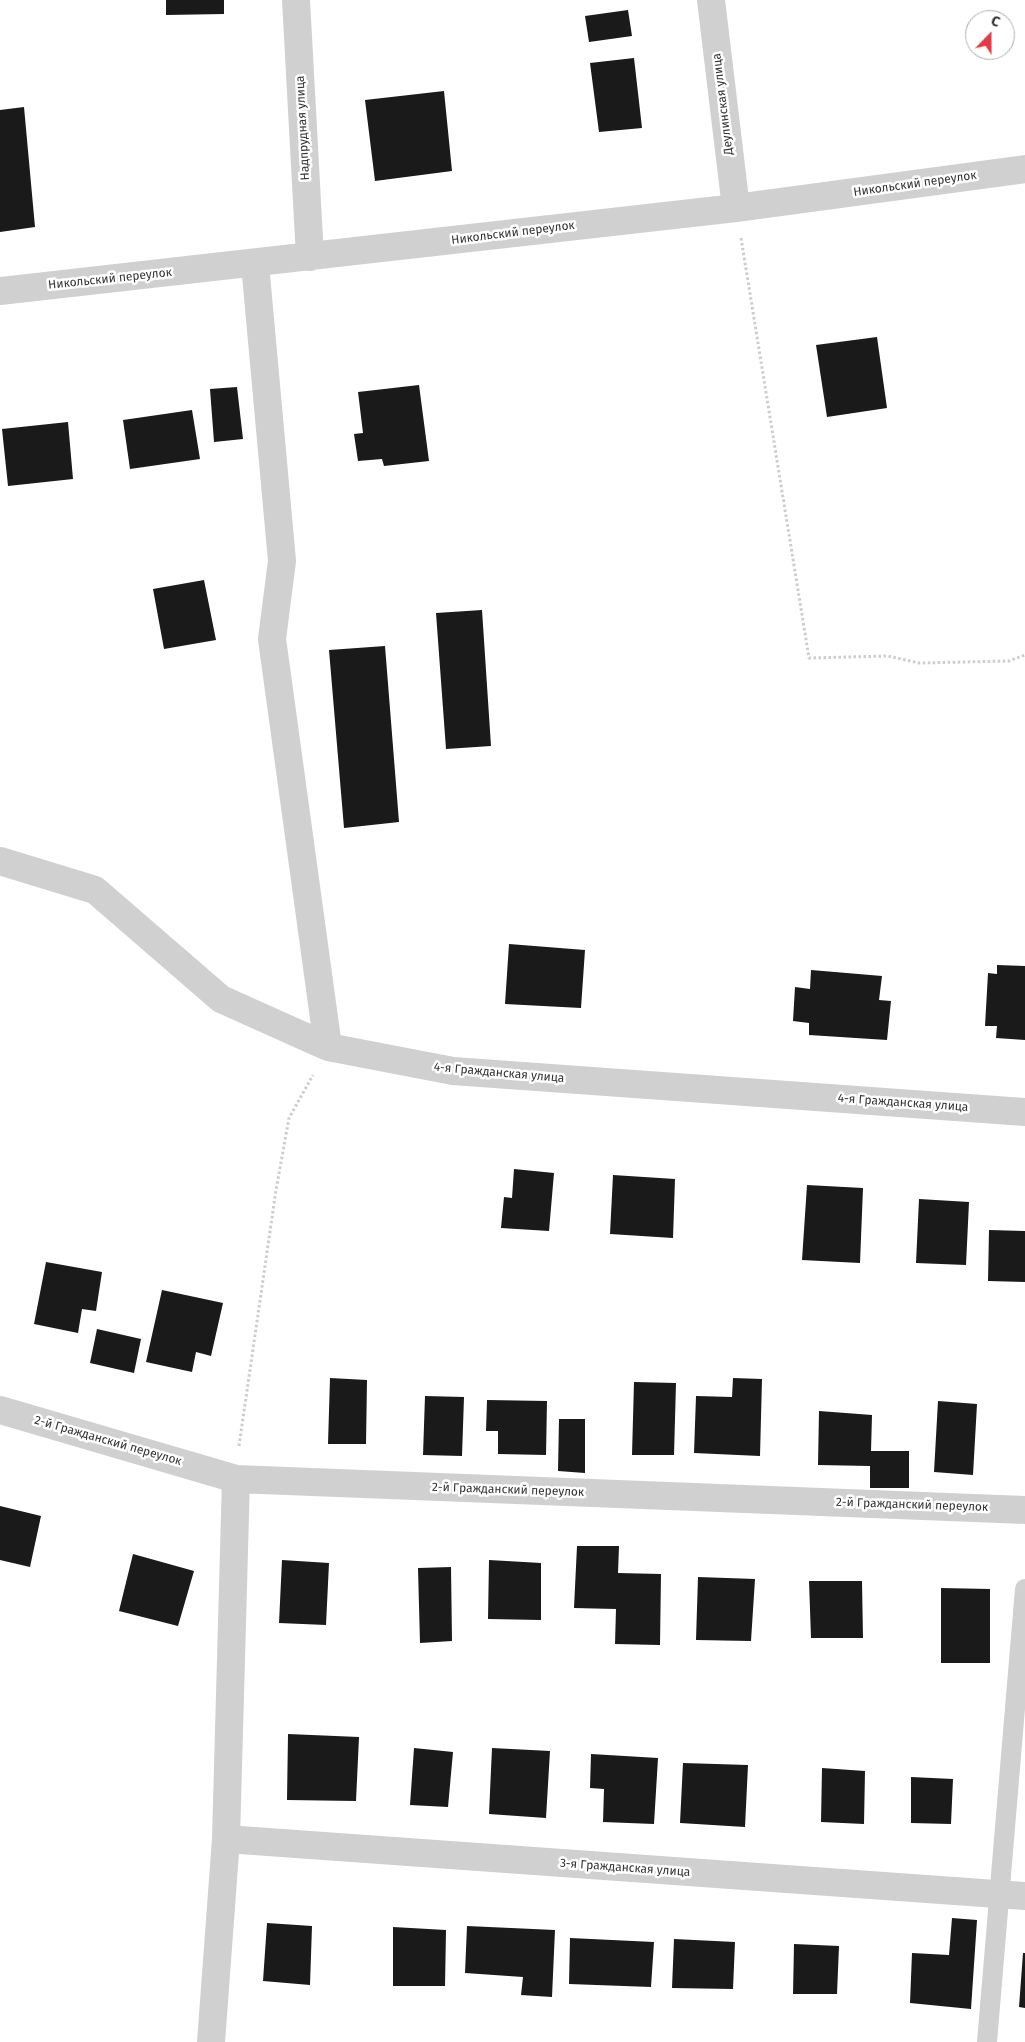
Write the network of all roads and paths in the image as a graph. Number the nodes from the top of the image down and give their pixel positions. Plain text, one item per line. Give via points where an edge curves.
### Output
1 (296, 0) edge
2 (711, 0) edge
3 (1025, 169) edge
4 (736, 208) junction
5 (310, 257) junction
6 (255, 264) junction
7 (0, 291) edge
8 (1025, 655) edge
9 (0, 861) edge
10 (328, 1047) junction
11 (1025, 1112) edge
12 (0, 1410) edge
13 (236, 1479) junction
14 (1025, 1510) edge
15 (1025, 1588) edge
16 (226, 1839) junction
17 (1012, 1896) edge
18 (211, 2042) edge
19 (987, 2042) edge

1 - 5 street, Надпрудная улица
2 - 4 street, Деулинская улица
3 - 4 street, Никольский переулок
4 - 5 street, Никольский переулок
4 - 8 path via 809,658 888,656 920,663 1009,661
5 - 6 street, Никольский переулок
6 - 7 street, Никольский переулок
6 - 10 street via 282,562 272,639
9 - 10 street, 4-я Гражданская улица via 95,890 221,999
10 - 11 street, 4-я Гражданская улица via 453,1071
10 - 13 path via 289,1118
12 - 13 street, 2-й Гражданский переулок
13 - 14 street, 2-й Гражданский переулок
13 - 16 street
15 - 17 lane
16 - 17 street, 3-я Гражданская улица
16 - 18 street
17 - 19 lane

